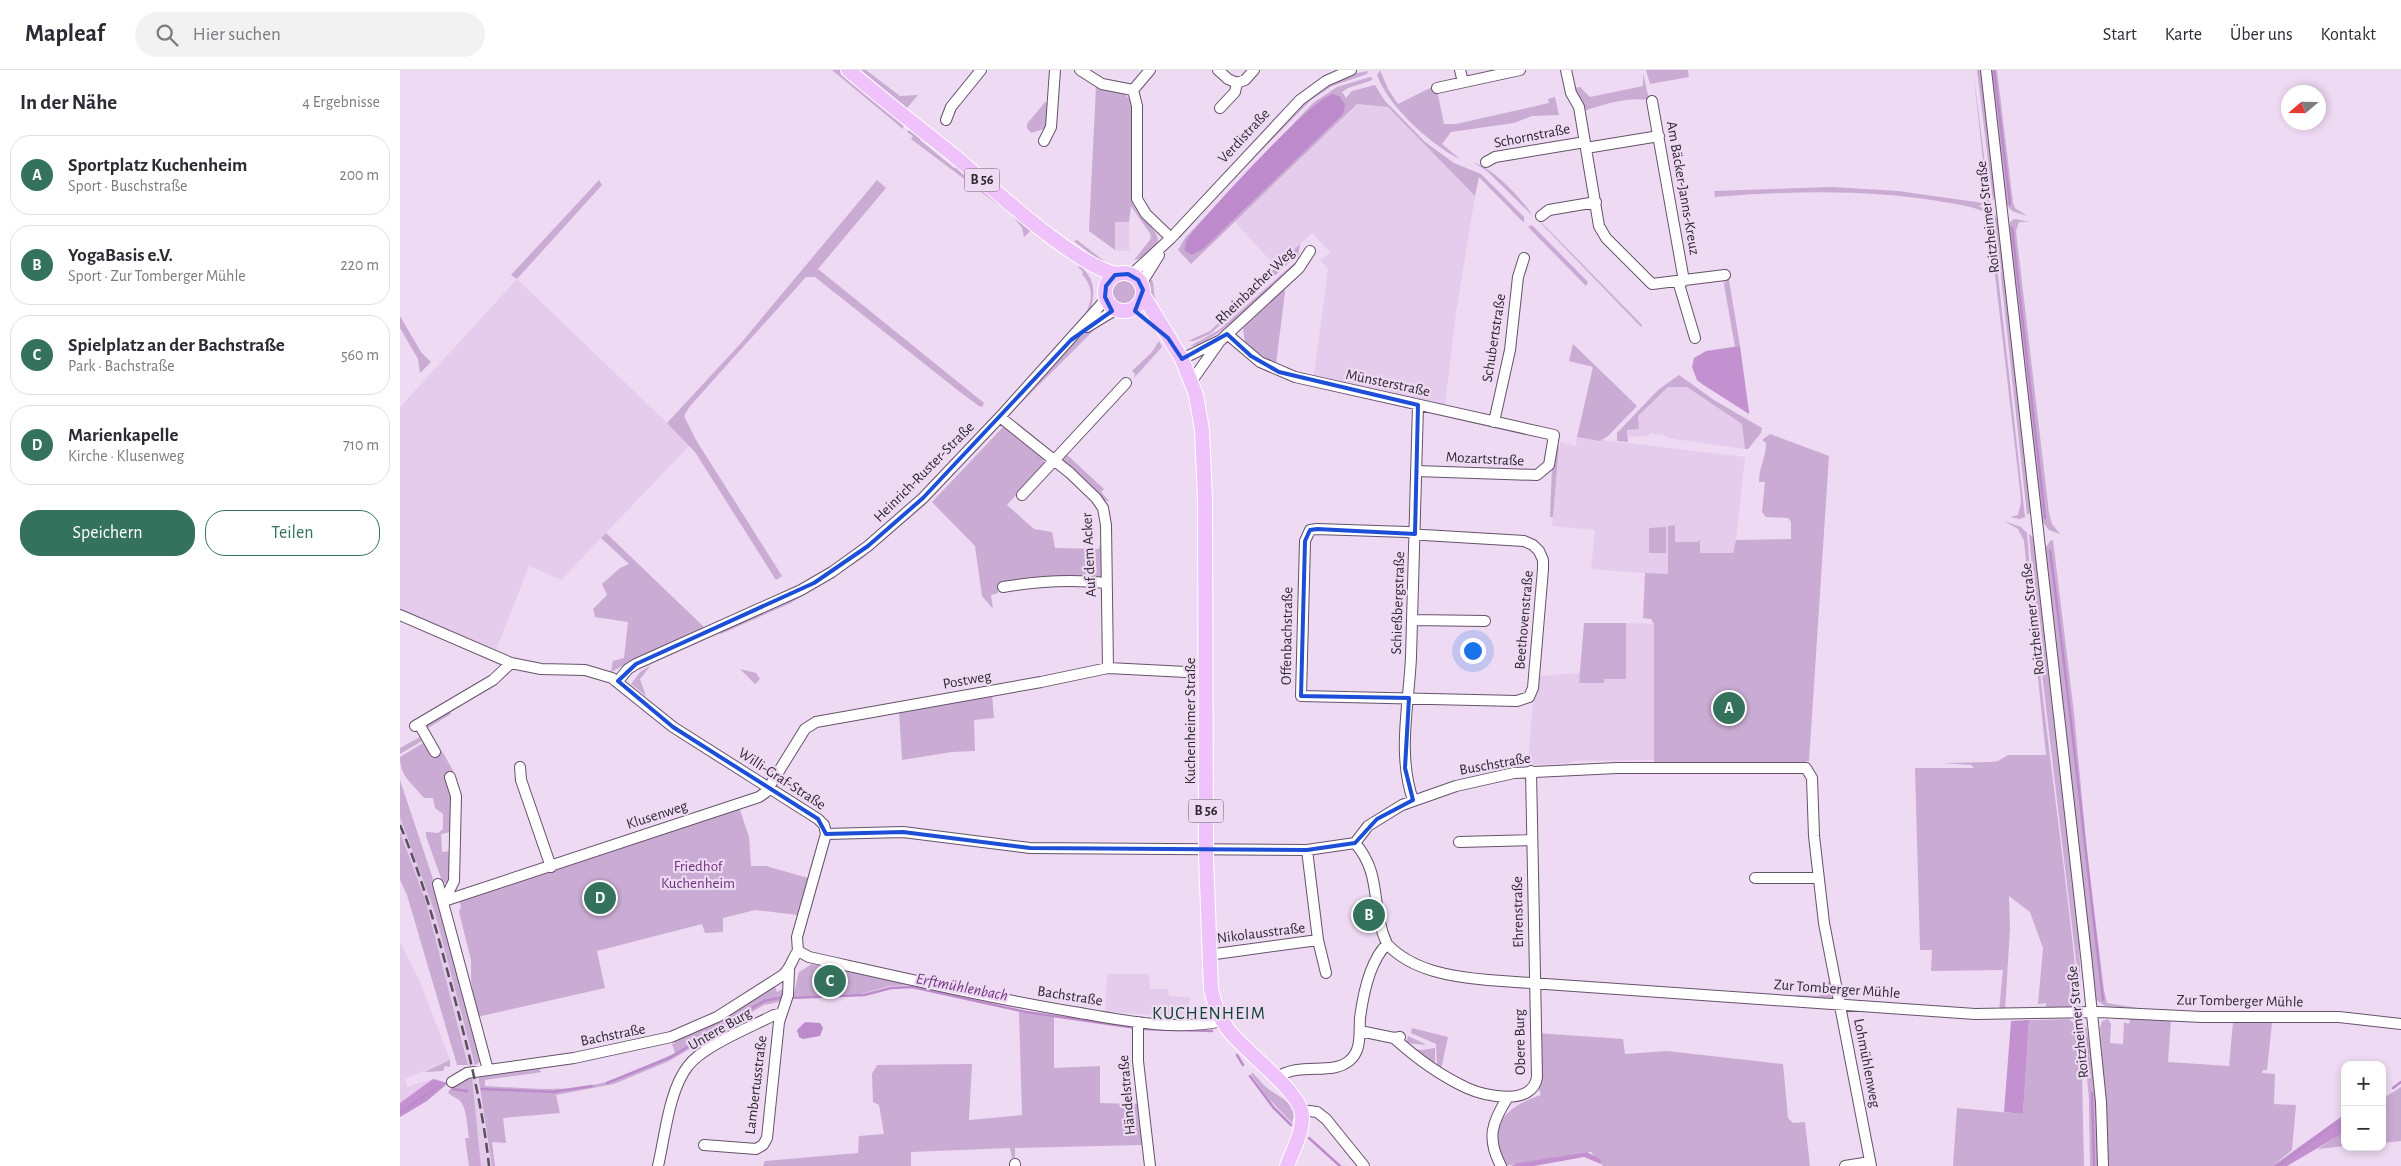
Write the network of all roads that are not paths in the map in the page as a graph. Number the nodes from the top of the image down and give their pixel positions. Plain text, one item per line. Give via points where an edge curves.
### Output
1 (848, 70) edge
2 (981, 70) edge
3 (1055, 70) edge
4 (1080, 70) edge
5 (1150, 70) edge
6 (1218, 70) edge
7 (1254, 70) edge
8 (1351, 70) edge
9 (1460, 70) edge
10 (1520, 70) edge
11 (1566, 70) edge
12 (1986, 70) edge
13 (1463, 82) junction
14 (1237, 83) junction
15 (1437, 88) dead end
16 (1135, 94) junction
17 (1652, 101) dead end
18 (1220, 108) dead end
19 (946, 120) dead end
20 (1659, 136) junction
21 (1044, 141) dead end
22 (1585, 145) junction
23 (1486, 162) dead end
24 (1596, 202) junction
25 (1541, 216) dead end
26 (1171, 238) junction
27 (1063, 245) junction
28 (1310, 251) dead end
29 (1524, 258) dead end
30 (1725, 275) dead end
31 (1681, 281) junction
32 (1133, 282) junction
33 (1108, 299) junction
34 (1131, 310) junction
35 (1224, 337) junction
36 (1168, 338) junction
37 (1695, 338) dead end
38 (1182, 359) junction
39 (1191, 382) junction
40 (1126, 383) dead end
41 (1418, 405) junction
42 (1000, 417) junction
43 (1494, 422) junction
44 (1554, 436) joint
45 (1054, 460) junction
46 (1416, 471) junction
47 (1022, 495) dead end
48 (1415, 534) junction
49 (1106, 584) junction
50 (1003, 587) dead end
51 (400, 615) edge
52 (1412, 620) junction
53 (1485, 621) dead end
54 (511, 663) junction
55 (1108, 668) junction
56 (1206, 673) junction
57 (618, 681) junction
58 (1408, 698) junction
59 (435, 752) dead end
60 (520, 767) dead end
61 (1808, 770) joint
62 (1531, 771) junction
63 (450, 777) dead end
64 (768, 788) junction
65 (1413, 800) junction
66 (826, 834) junction
67 (1532, 840) junction
68 (1459, 842) dead end
69 (1355, 843) junction
70 (1206, 848) junction
71 (1307, 850) junction
72 (551, 867) junction
73 (1755, 878) dead end
74 (1818, 878) junction
75 (438, 884) dead end
76 (444, 901) junction
77 (1318, 940) junction
78 (1387, 944) junction
79 (798, 951) junction
80 (1208, 955) junction
81 (789, 970) junction
82 (1326, 973) dead end
83 (1534, 982) junction
84 (1840, 1004) junction
85 (2092, 1012) junction
86 (782, 1013) junction
87 (1222, 1021) junction
88 (2401, 1024) edge
89 (1138, 1026) junction
90 (1360, 1031) junction
91 (488, 1070) junction
92 (1276, 1078) junction
93 (452, 1082) dead end
94 (1508, 1096) junction
95 (1302, 1110) junction
96 (704, 1145) dead end
97 (1871, 1164) edge
98 (658, 1166) edge
99 (1150, 1166) edge
100 (1287, 1166) edge
101 (1364, 1166) edge
102 (1501, 1166) edge
103 (1845, 1166) edge
104 (2103, 1166) edge

1 - 27 main road, B 56
2 - 19 street via 951,107
3 - 21 street via 1051,126
4 - 16 street via 1102,84
5 - 16 street
6 - 14 street
7 - 14 street
8 - 26 street, Verdistraße via 1326,80 1295,104
9 - 13 street
10 - 13 street
11 - 22 street via 1571,93 1578,104
12 - 85 street, Roitzheimer Straße
13 - 15 street
14 - 18 street via 1236,92
16 - 26 street via 1137,199 1146,214
17 - 20 street, Am Bäcker-Janns-Kreuz
20 - 22 street, Schornstraße
20 - 31 street, Am Bäcker-Janns-Kreuz
22 - 23 street, Schornstraße via 1495,157
22 - 24 street
24 - 25 street via 1549,210
24 - 31 street via 1603,234 1647,280 1655,285
26 - 32 street, Verdistraße
27 - 32 main road, B 56 via 1096,267
27 - 33 main road, B 56 via 1099,279
28 - 35 street, Rheinbacher Weg via 1299,268
29 - 43 street, Schubertstraße via 1518,277 1507,365
30 - 31 street
31 - 37 street, Am Bäcker-Janns-Kreuz
32 - 33 main road via 1108,281
32 - 34 main road via 1140,303
32 - 36 main road, Kuchenheimer Straße / B 56
33 - 34 main road via 1123,312
33 - 42 street, Heinrich-Ruster-Straße
34 - 36 main road, Kuchenheimer Straße / B 56 via 1145,317
35 - 38 street, Rheinbacher Weg
35 - 39 street, Rheinbacher Weg
35 - 41 street, Münsterstraße via 1279,372
36 - 38 main road, Kuchenheimer Straße / B 56
38 - 39 main road, Kuchenheimer Straße / B 56
39 - 56 main road, Kuchenheimer Straße / B 56 via 1199,409 1204,450
40 - 45 street
41 - 43 street, Münsterstraße
41 - 46 street, Schießbergstraße
42 - 45 street, Auf dem Acker
42 - 57 street, Heinrich-Ruster-Straße via 905,516 844,563 814,583 772,604 636,664
43 - 44 street, Münsterstraße
44 - 46 street, Mozartstraße via 1549,465 1537,475
45 - 47 street
45 - 49 street, Auf dem Acker via 1102,505
46 - 48 street, Schießbergstraße
48 - 52 street, Schießbergstraße
48 - 58 street, Offenbachstraße via 1310,530 1304,547 1301,696
48 - 58 street, Beethovenstraße via 1527,542 1539,552 1543,569 1533,688 1529,697 1520,701
49 - 50 street via 1048,581
49 - 55 street, Auf dem Acker
51 - 54 street, Willi-Graf-Straße
52 - 53 street
52 - 58 street, Schießbergstraße
54 - 57 street, Willi-Graf-Straße via 530,668 593,671
54 - 59 street via 493,680 417,725
55 - 56 street, Postweg
55 - 64 street, Postweg via 816,722 805,728
56 - 70 main road, Kuchenheimer Straße / B 56
57 - 64 street, Willi-Graf-Straße via 673,727
58 - 65 street, Schießbergstraße via 1405,768
60 - 72 street via 521,780
61 - 62 street, Buschstraße via 1800,767
61 - 74 street, Lohmühlenweg via 1812,778
62 - 65 street, Buschstraße via 1473,781
62 - 67 street, Ehrenstraße
63 - 76 street via 456,796 454,881
64 - 66 street, Willi-Graf-Straße via 818,819
64 - 72 street, Klusenweg via 759,797
65 - 69 street, Buschstraße via 1377,819 1362,831
66 - 70 street, Willi-Graf-Straße via 903,832 1030,848
66 - 79 street, Lambertusstraße via 797,937
67 - 68 street
67 - 83 street, Ehrenstraße
69 - 71 street
69 - 78 street via 1371,866 1376,907
70 - 71 street
70 - 80 main road, Kuchenheimer Straße / B 56
71 - 77 street, Nikolausstraße
72 - 76 street, Klusenweg
73 - 74 street
74 - 84 street, Lohmühlenweg
75 - 76 street
76 - 91 street
77 - 80 street, Nikolausstraße
77 - 82 street, Nikolausstraße
78 - 83 street, Zur Tomberger Mühle via 1424,967 1446,975
78 - 90 street via 1380,951 1366,989
79 - 81 street, Lambertusstraße
79 - 89 street, Bachstraße via 809,957 1008,1001
80 - 87 main road, Kuchenheimer Straße / B 56 via 1211,990
81 - 86 street, Lambertusstraße via 788,998
81 - 91 street, Bachstraße via 717,1017 671,1037 574,1058
83 - 84 street, Zur Tomberger Mühle
83 - 94 street, Obere Burg via 1536,1083 1528,1092
84 - 85 street, Zur Tomberger Mühle via 1989,1015
84 - 97 street, Lohmühlenweg
85 - 88 street, Zur Tomberger Mühle via 2202,1017 2339,1017
85 - 104 street, Roitzheimer Straße via 2102,1102
86 - 96 street, Lambertusstraße via 767,1138 763,1145 756,1149
86 - 98 street, Untere Burg via 701,1054 688,1066 676,1090
87 - 89 street, Bachstraße via 1200,1025
87 - 92 main road, Kuchenheimer Straße / B 56
89 - 99 street, Händelstraße
90 - 92 street via 1358,1050 1346,1064 1295,1069
90 - 94 street via 1397,1038 1410,1053 1469,1089
91 - 93 street, Bachstraße via 467,1073
92 - 95 main road, Kuchenheimer Straße / B 56 via 1296,1098
94 - 102 street, Obere Burg via 1492,1134 1492,1148
95 - 100 main road via 1299,1134
95 - 101 street via 1321,1114
97 - 103 street

